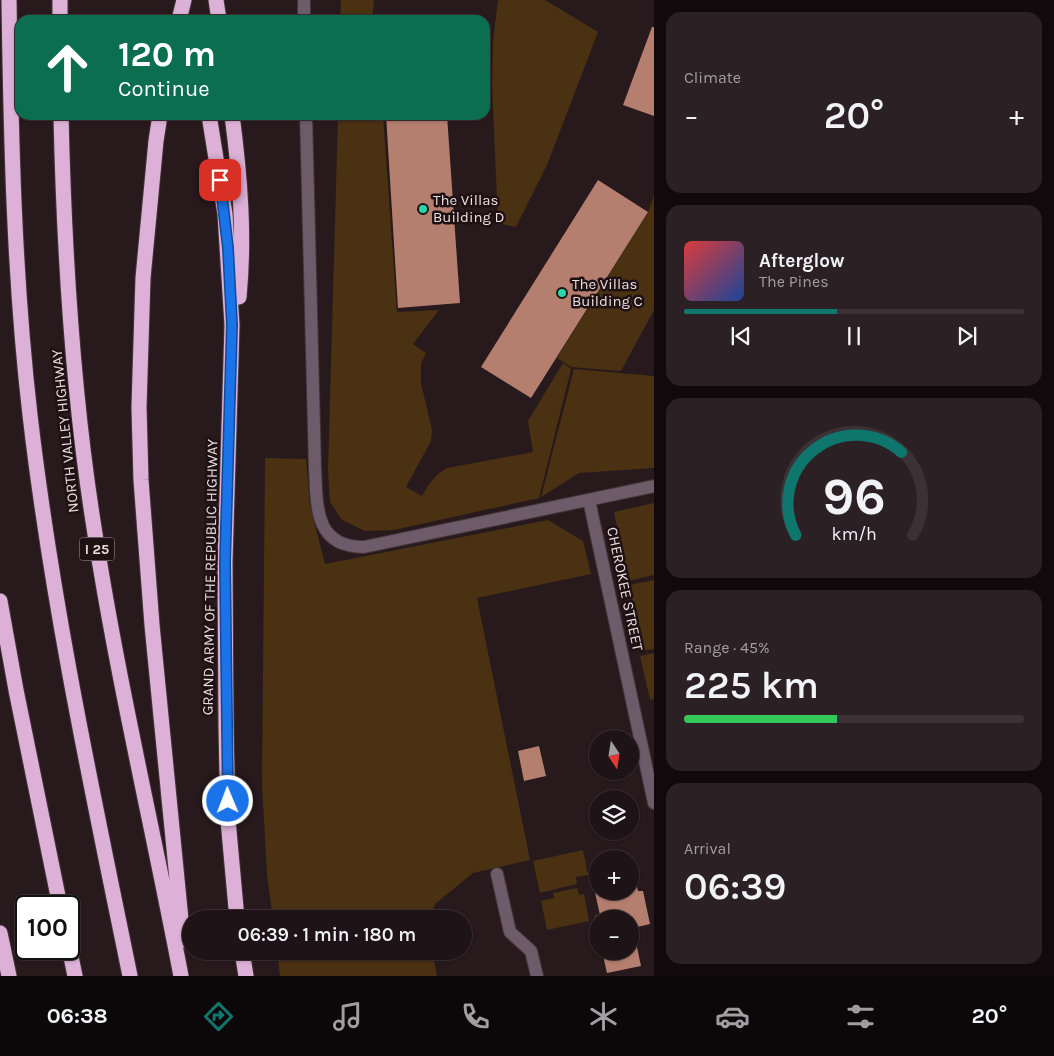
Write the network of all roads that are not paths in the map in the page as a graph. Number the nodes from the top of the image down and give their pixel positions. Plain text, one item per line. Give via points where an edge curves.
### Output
1 (8, 0) edge
2 (60, 0) edge
3 (185, 0) edge
4 (216, 0) edge
5 (304, 0) edge
6 (60, 15) edge
7 (180, 15) edge
8 (190, 15) edge
9 (218, 15) edge
10 (304, 15) edge
11 (61, 120) edge
12 (159, 120) edge
13 (210, 120) edge
14 (233, 120) edge
15 (306, 120) edge
16 (230, 386) junction
17 (654, 486) edge
18 (589, 500) junction
19 (0, 601) edge
20 (654, 803) edge
21 (497, 874) dead end
22 (58, 895) edge
23 (236, 910) edge
24 (0, 933) edge
25 (72, 960) edge
26 (243, 960) edge
27 (9, 976) edge
28 (75, 976) edge
29 (130, 976) edge
30 (181, 976) edge
31 (187, 976) edge
32 (246, 976) edge
33 (536, 976) edge

1 - 29 highway via 13,206 30,415 54,588
2 - 6 highway
3 - 7 highway
3 - 8 highway
4 - 9 highway
5 - 10 street
11 - 30 highway, NORTH VALLEY HIGHWAY / I 25 via 72,326 92,518
12 - 31 highway via 143,278 141,480 173,856
13 - 16 highway via 225,214 229,265 232,325
14 - 16 highway via 242,237
15 - 18 street via 315,468 318,511 328,534 351,547 364,547
16 - 23 highway, GRAND ARMY OF THE REPUBLIC HIGHWAY via 225,562 226,727 228,820
17 - 18 street
18 - 20 street, CHEROKEE STREET
19 - 22 highway
21 - 33 street via 510,932 531,951
24 - 27 highway
25 - 28 highway
26 - 32 highway

